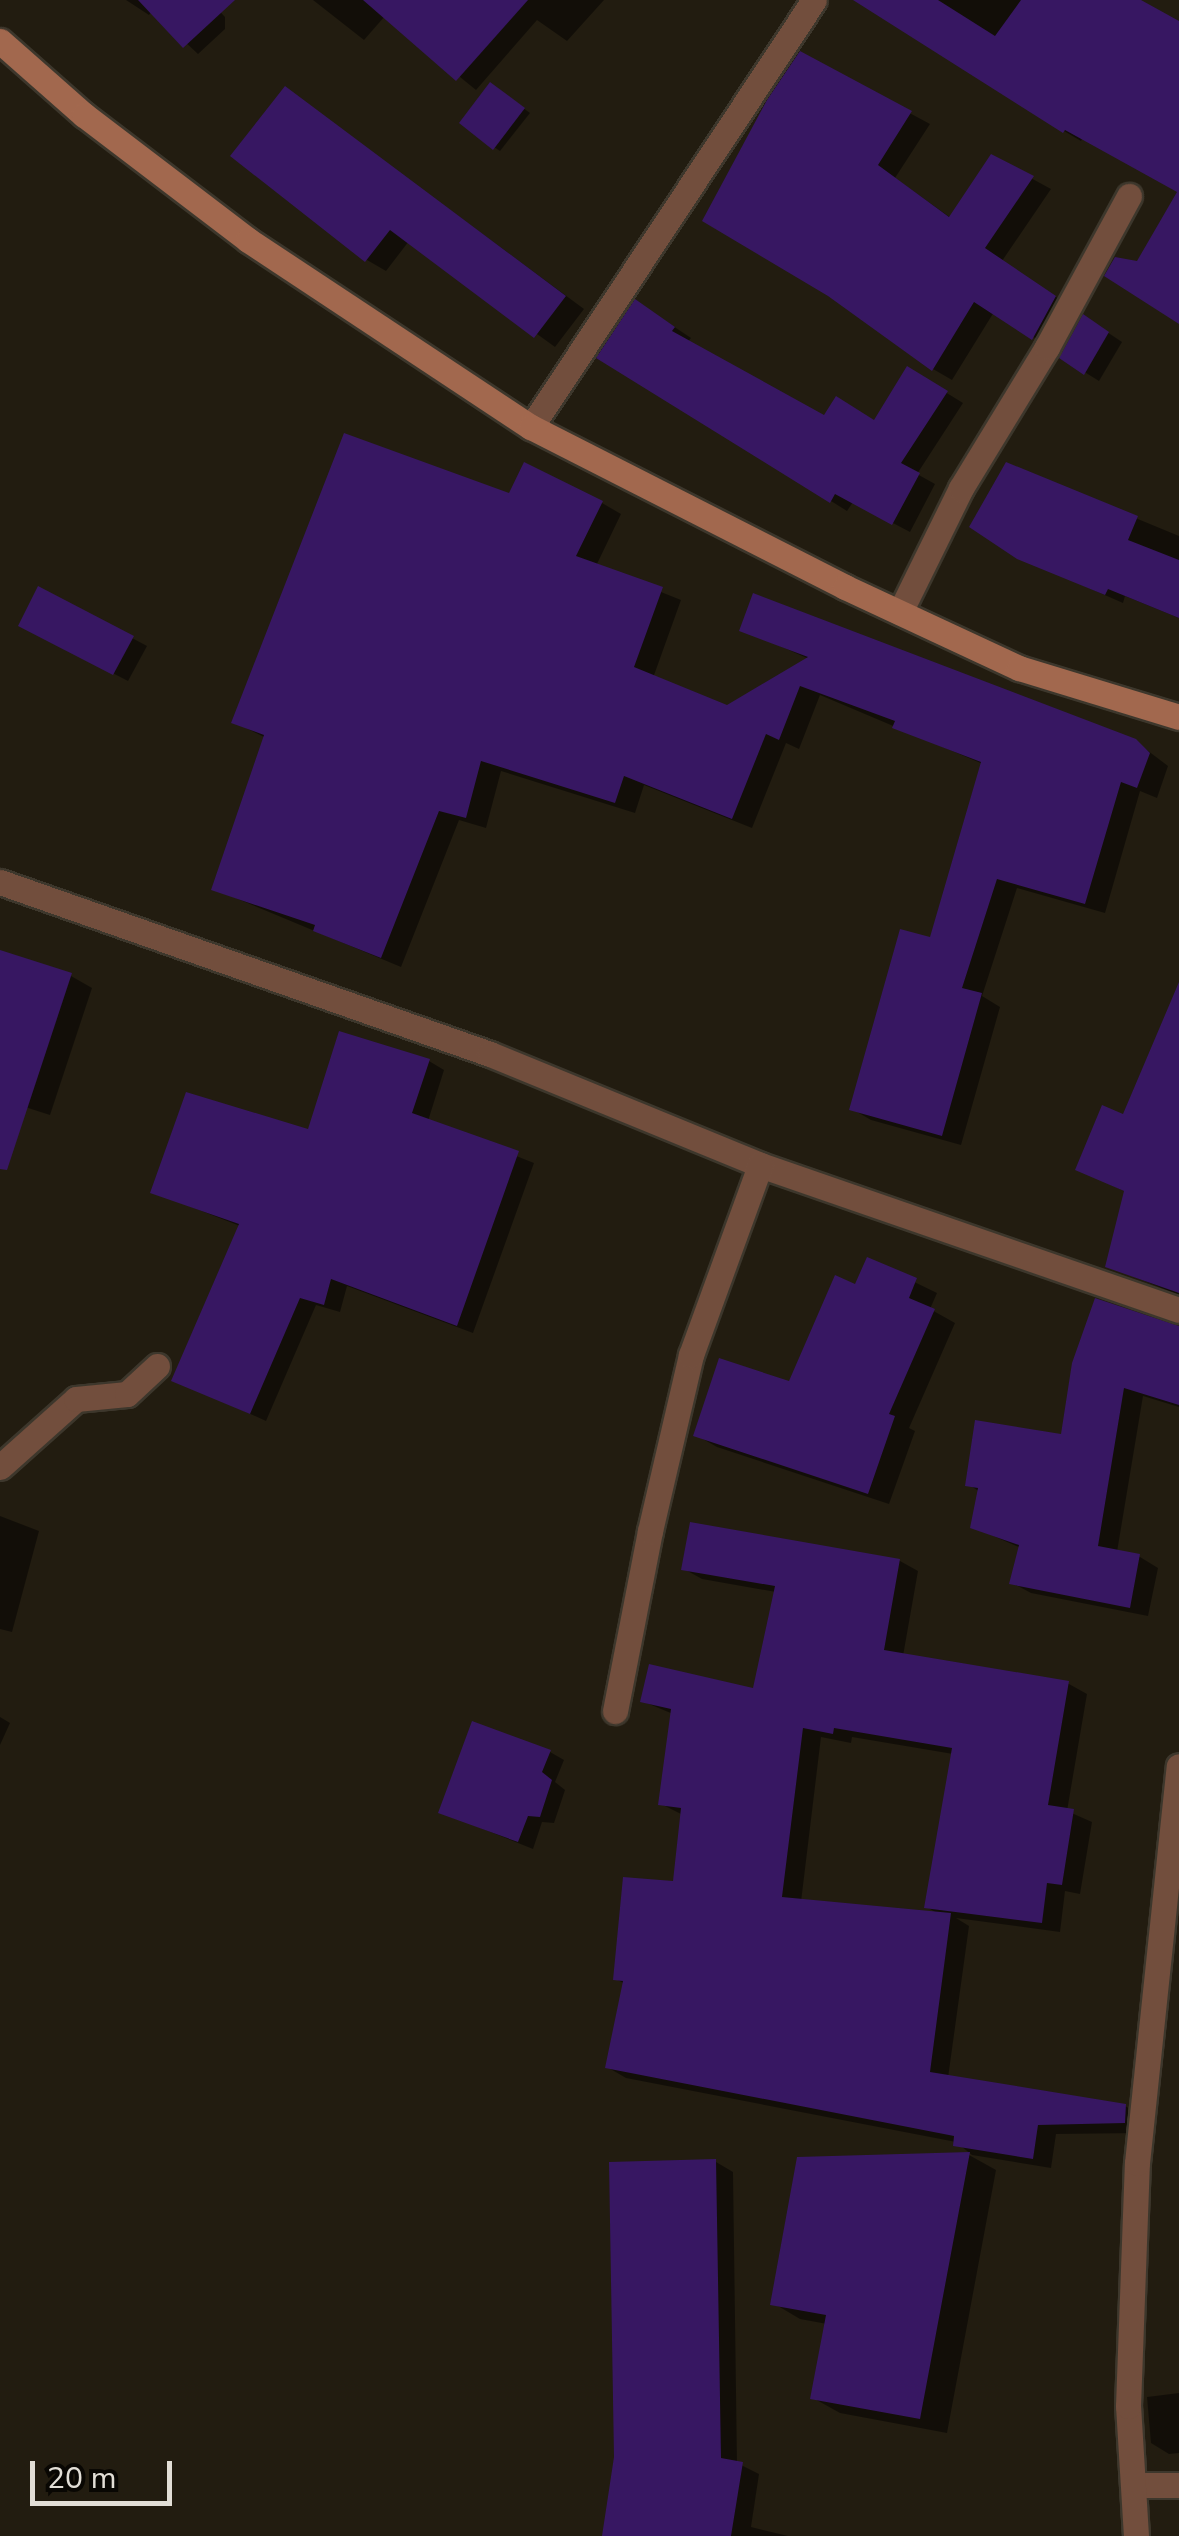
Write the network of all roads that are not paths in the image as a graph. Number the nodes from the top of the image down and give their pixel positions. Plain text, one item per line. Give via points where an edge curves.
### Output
1 (814, 0) edge
2 (0, 41) edge
3 (1128, 196) dead end
4 (531, 427) junction
5 (900, 612) junction
6 (1179, 717) edge
7 (0, 882) edge
8 (760, 1166) junction
9 (1179, 1310) edge
10 (156, 1366) dead end
11 (0, 1467) edge
12 (615, 1712) dead end
13 (1179, 1766) edge
14 (1134, 2485) junction
15 (1179, 2485) edge
16 (1136, 2536) edge

1 - 4 street
2 - 4 street via 84,115 248,240
3 - 5 street via 961,488
4 - 5 street
5 - 6 street via 1018,668
7 - 8 street via 490,1054
8 - 9 street
8 - 12 street via 690,1355
10 - 11 street via 128,1394 76,1399
13 - 14 street via 1137,2163 1128,2406
14 - 15 street
14 - 16 street

